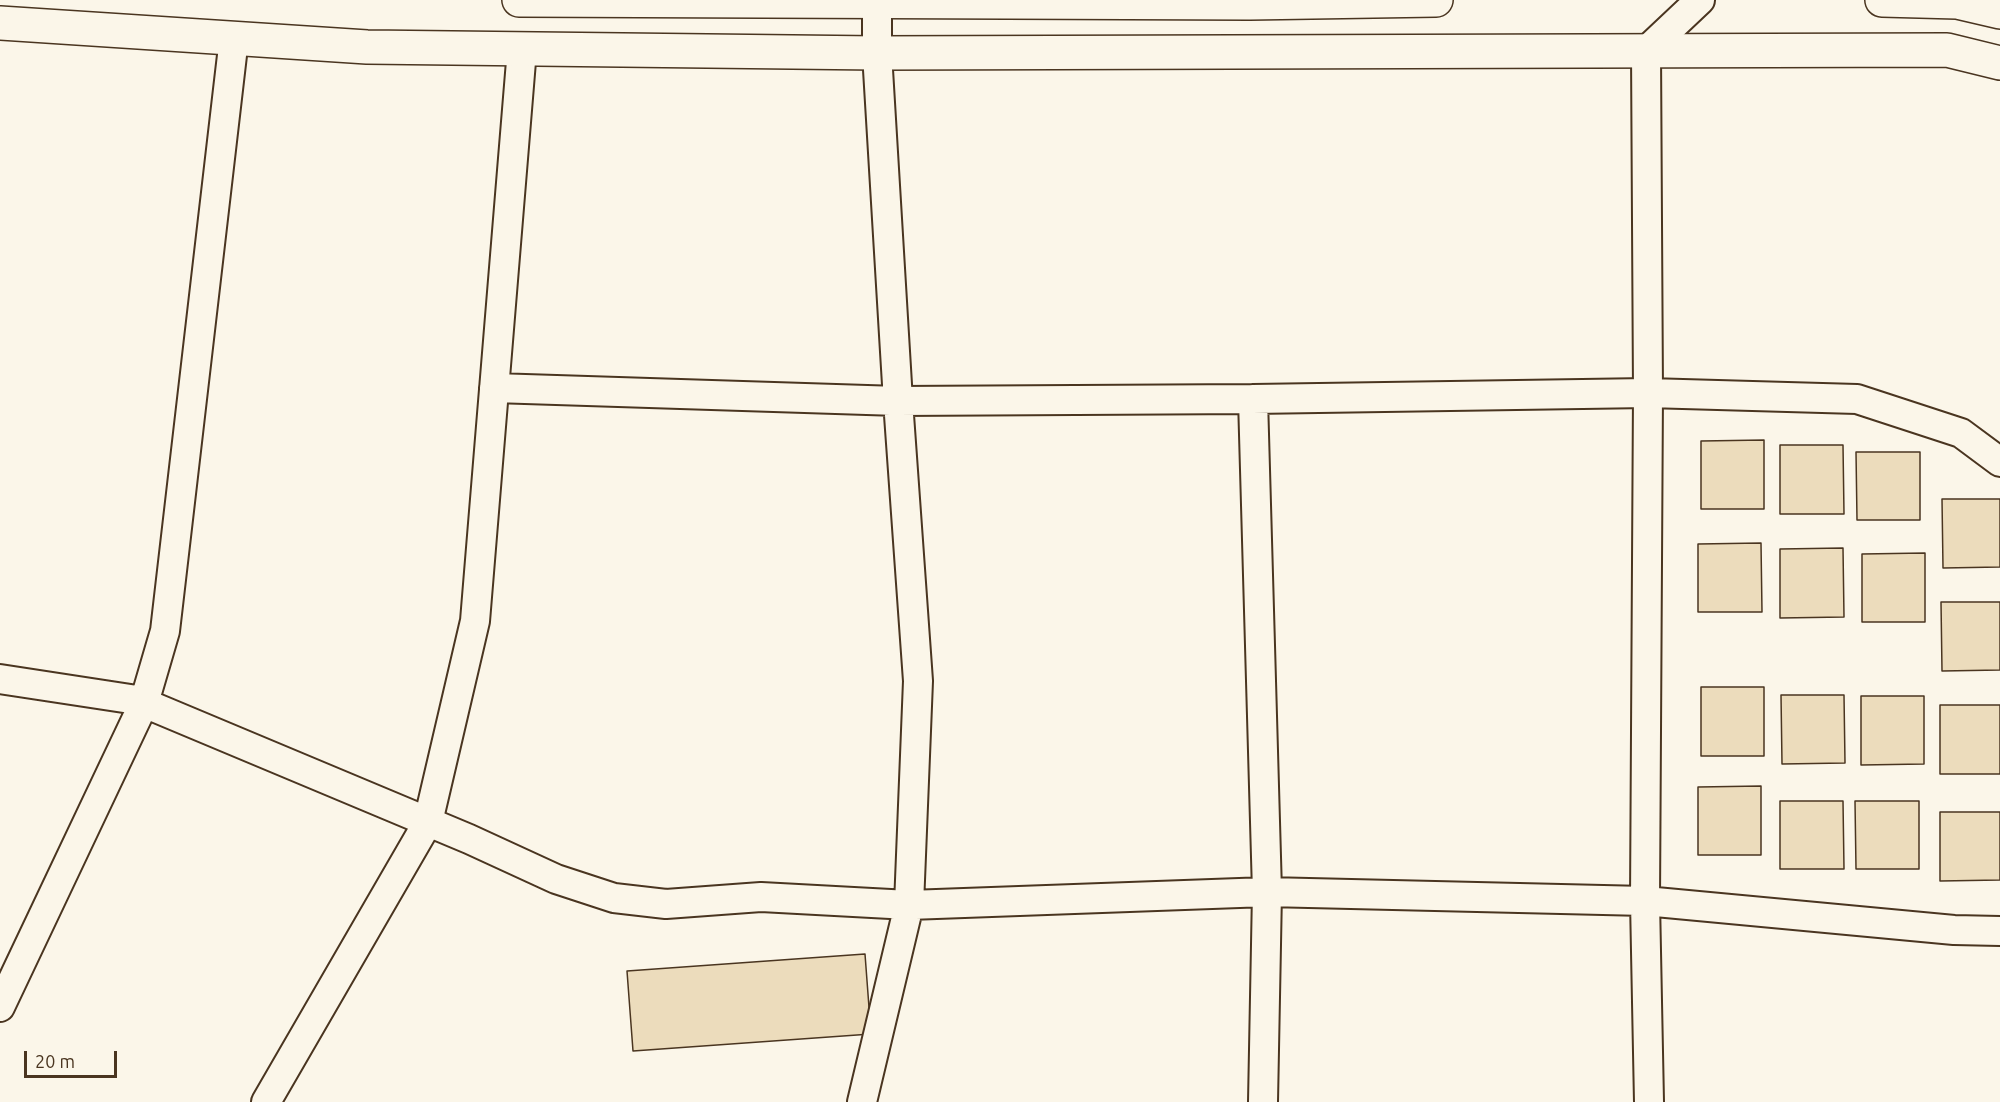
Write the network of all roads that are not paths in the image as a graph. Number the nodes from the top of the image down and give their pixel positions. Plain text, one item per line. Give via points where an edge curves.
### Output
1 (519, 0) edge
2 (527, 0) edge
3 (1436, 0) edge
4 (1701, 0) edge
5 (1882, 0) edge
6 (877, 1) edge
7 (1250, 1) edge
8 (2000, 12) edge
9 (0, 23) edge
10 (234, 38) junction
11 (522, 49) junction
12 (1646, 51) junction
13 (878, 53) junction
14 (2000, 63) edge
15 (494, 388) junction
16 (1648, 393) junction
17 (1253, 399) junction
18 (898, 401) junction
19 (2000, 462) edge
20 (0, 679) edge
21 (144, 703) junction
22 (429, 822) junction
23 (1267, 892) junction
24 (1645, 901) junction
25 (909, 904) junction
26 (2000, 931) edge
27 (0, 1007) edge
28 (266, 1102) edge
29 (862, 1102) edge
30 (1263, 1102) edge
31 (1649, 1102) edge

1 - 2 street
2 - 6 street
3 - 7 street
4 - 12 street
5 - 8 street via 1957,2
6 - 7 street
6 - 13 street
9 - 10 street
10 - 11 street
10 - 21 street via 165,631
11 - 13 street
11 - 15 street
12 - 13 street
12 - 14 street via 1947,50
12 - 16 street
13 - 18 street
15 - 18 street
15 - 22 street via 475,621
16 - 17 street
16 - 19 street via 1857,399 1961,433
16 - 24 street
17 - 18 street
17 - 23 street
18 - 25 street via 918,681
20 - 21 street
21 - 22 street
21 - 27 street
22 - 25 street via 556,879 614,898 666,903 761,897
22 - 28 street
23 - 24 street
23 - 25 street
23 - 30 street
24 - 26 street
24 - 31 street
25 - 29 street

